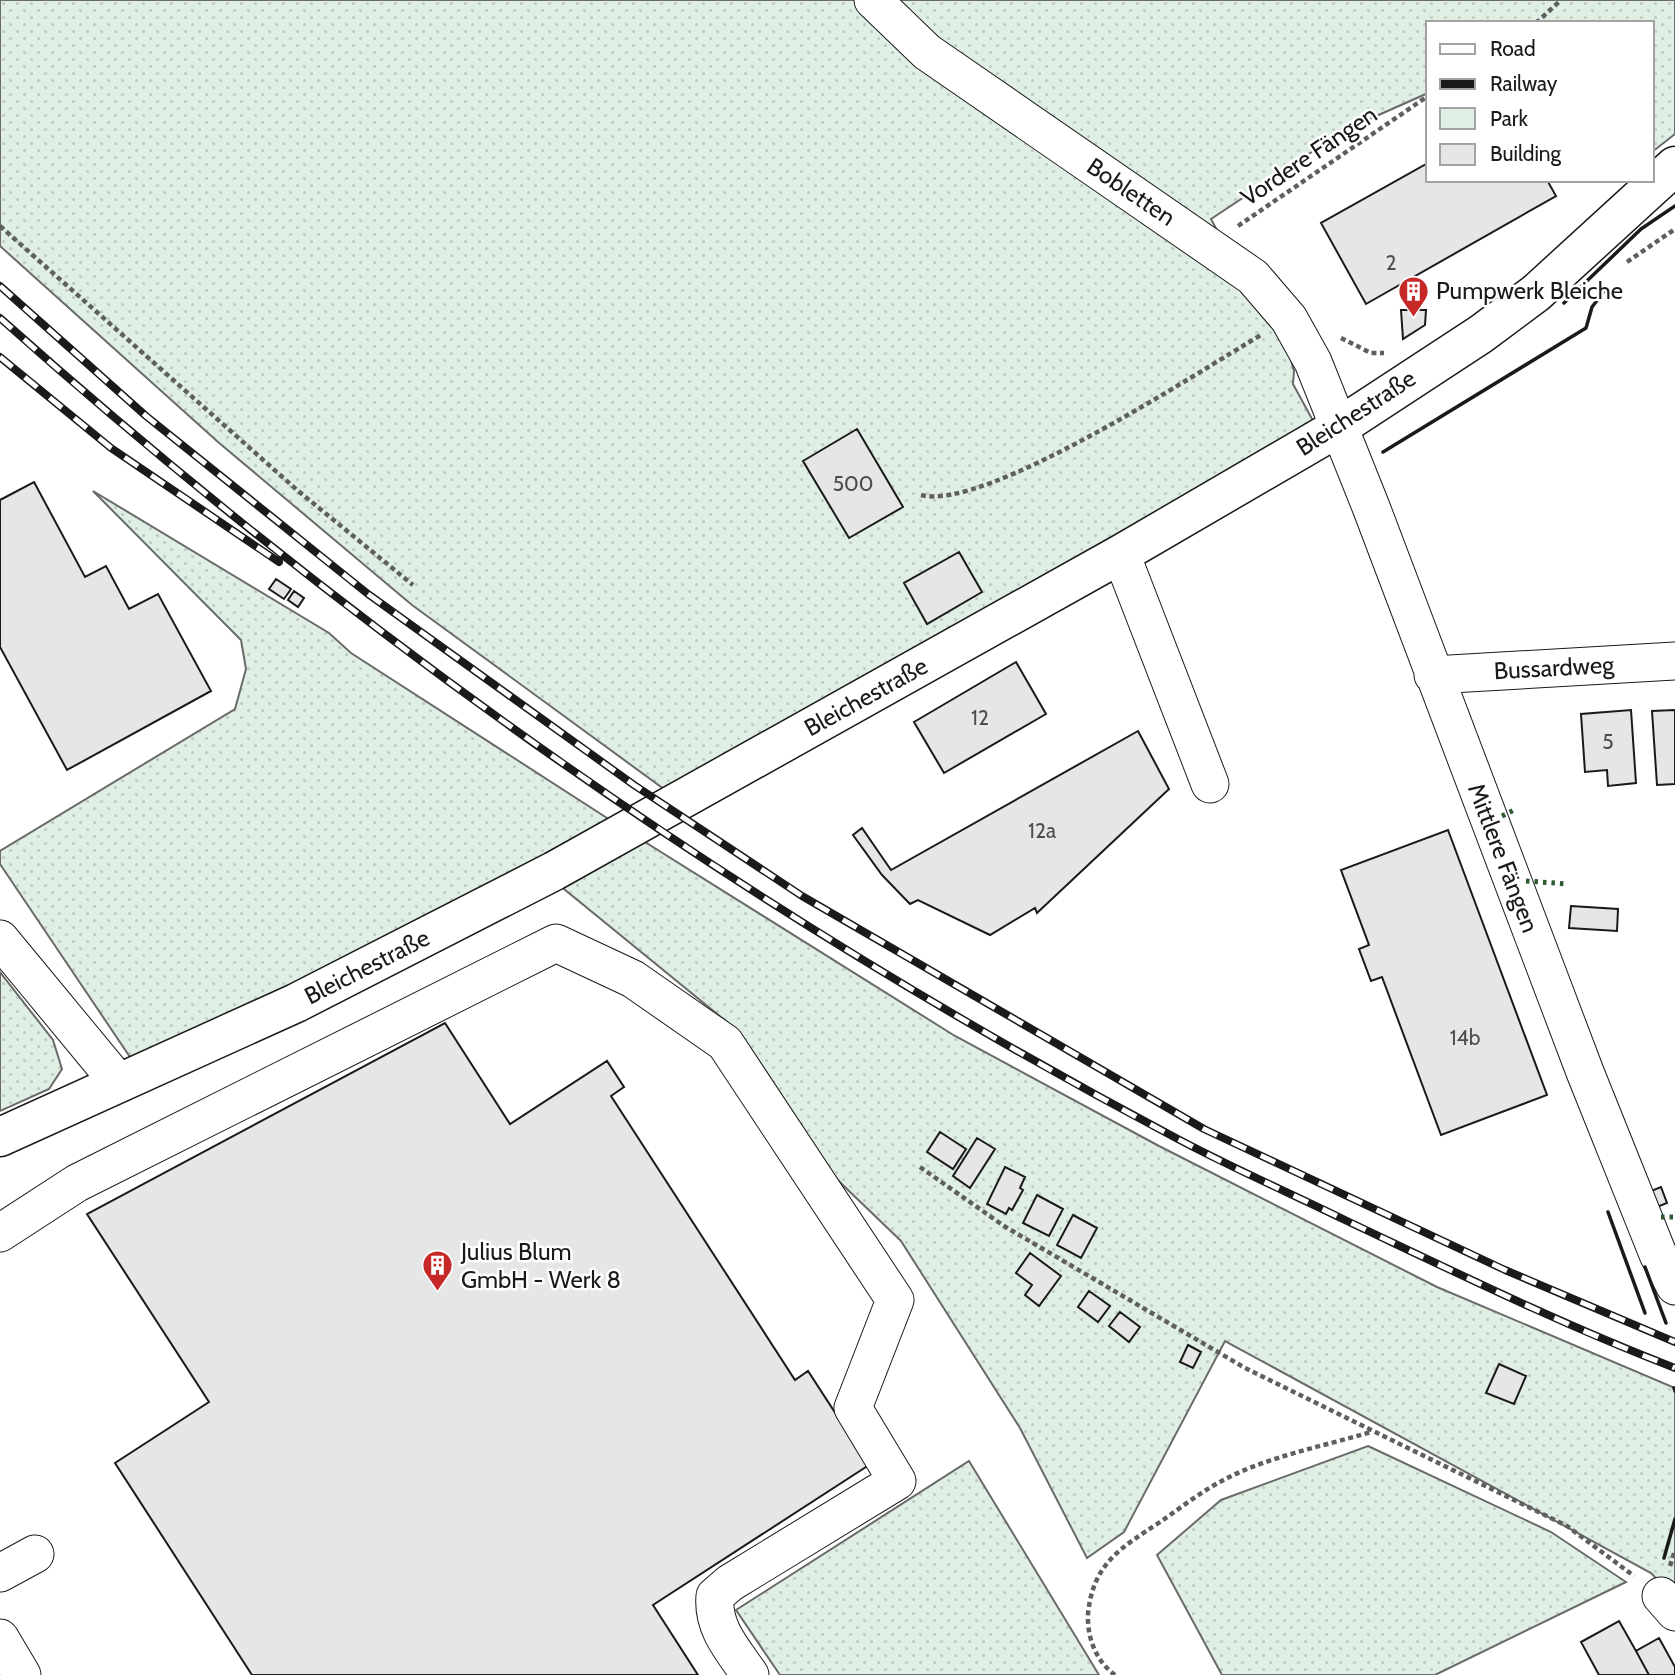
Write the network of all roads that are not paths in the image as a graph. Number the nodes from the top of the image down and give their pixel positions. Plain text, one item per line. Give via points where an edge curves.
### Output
1 (873, 0) edge
2 (1675, 166) edge
3 (1339, 427) junction
4 (1121, 554) junction
5 (1675, 661) edge
6 (1433, 675) junction
7 (1210, 784) dead end
8 (0, 939) edge
9 (119, 1083) junction
10 (0, 1137) edge
11 (0, 1233) edge
12 (1675, 1286) edge
13 (35, 1554) dead end
14 (0, 1573) edge
15 (0, 1638) edge
16 (22, 1675) edge
17 (750, 1675) edge

1 - 3 street, Bobletten via 927,52 1254,277 1289,319 1313,362
2 - 3 main road, Bleichestraße via 1536,292 1481,334
3 - 4 main road, Bleichestraße
3 - 6 street, Mittlere Fängen
4 - 7 street
4 - 9 main road, Bleichestraße via 554,871 296,1003
5 - 6 street, Bussardweg
6 - 12 street, Mittlere Fängen via 1585,1072
8 - 9 street
9 - 10 main road, Bleichestraße
11 - 17 street via 77,1183 556,943 633,979 725,1043 895,1300 853,1408 897,1481 715,1596 713,1614 719,1630
13 - 14 street
15 - 16 street

